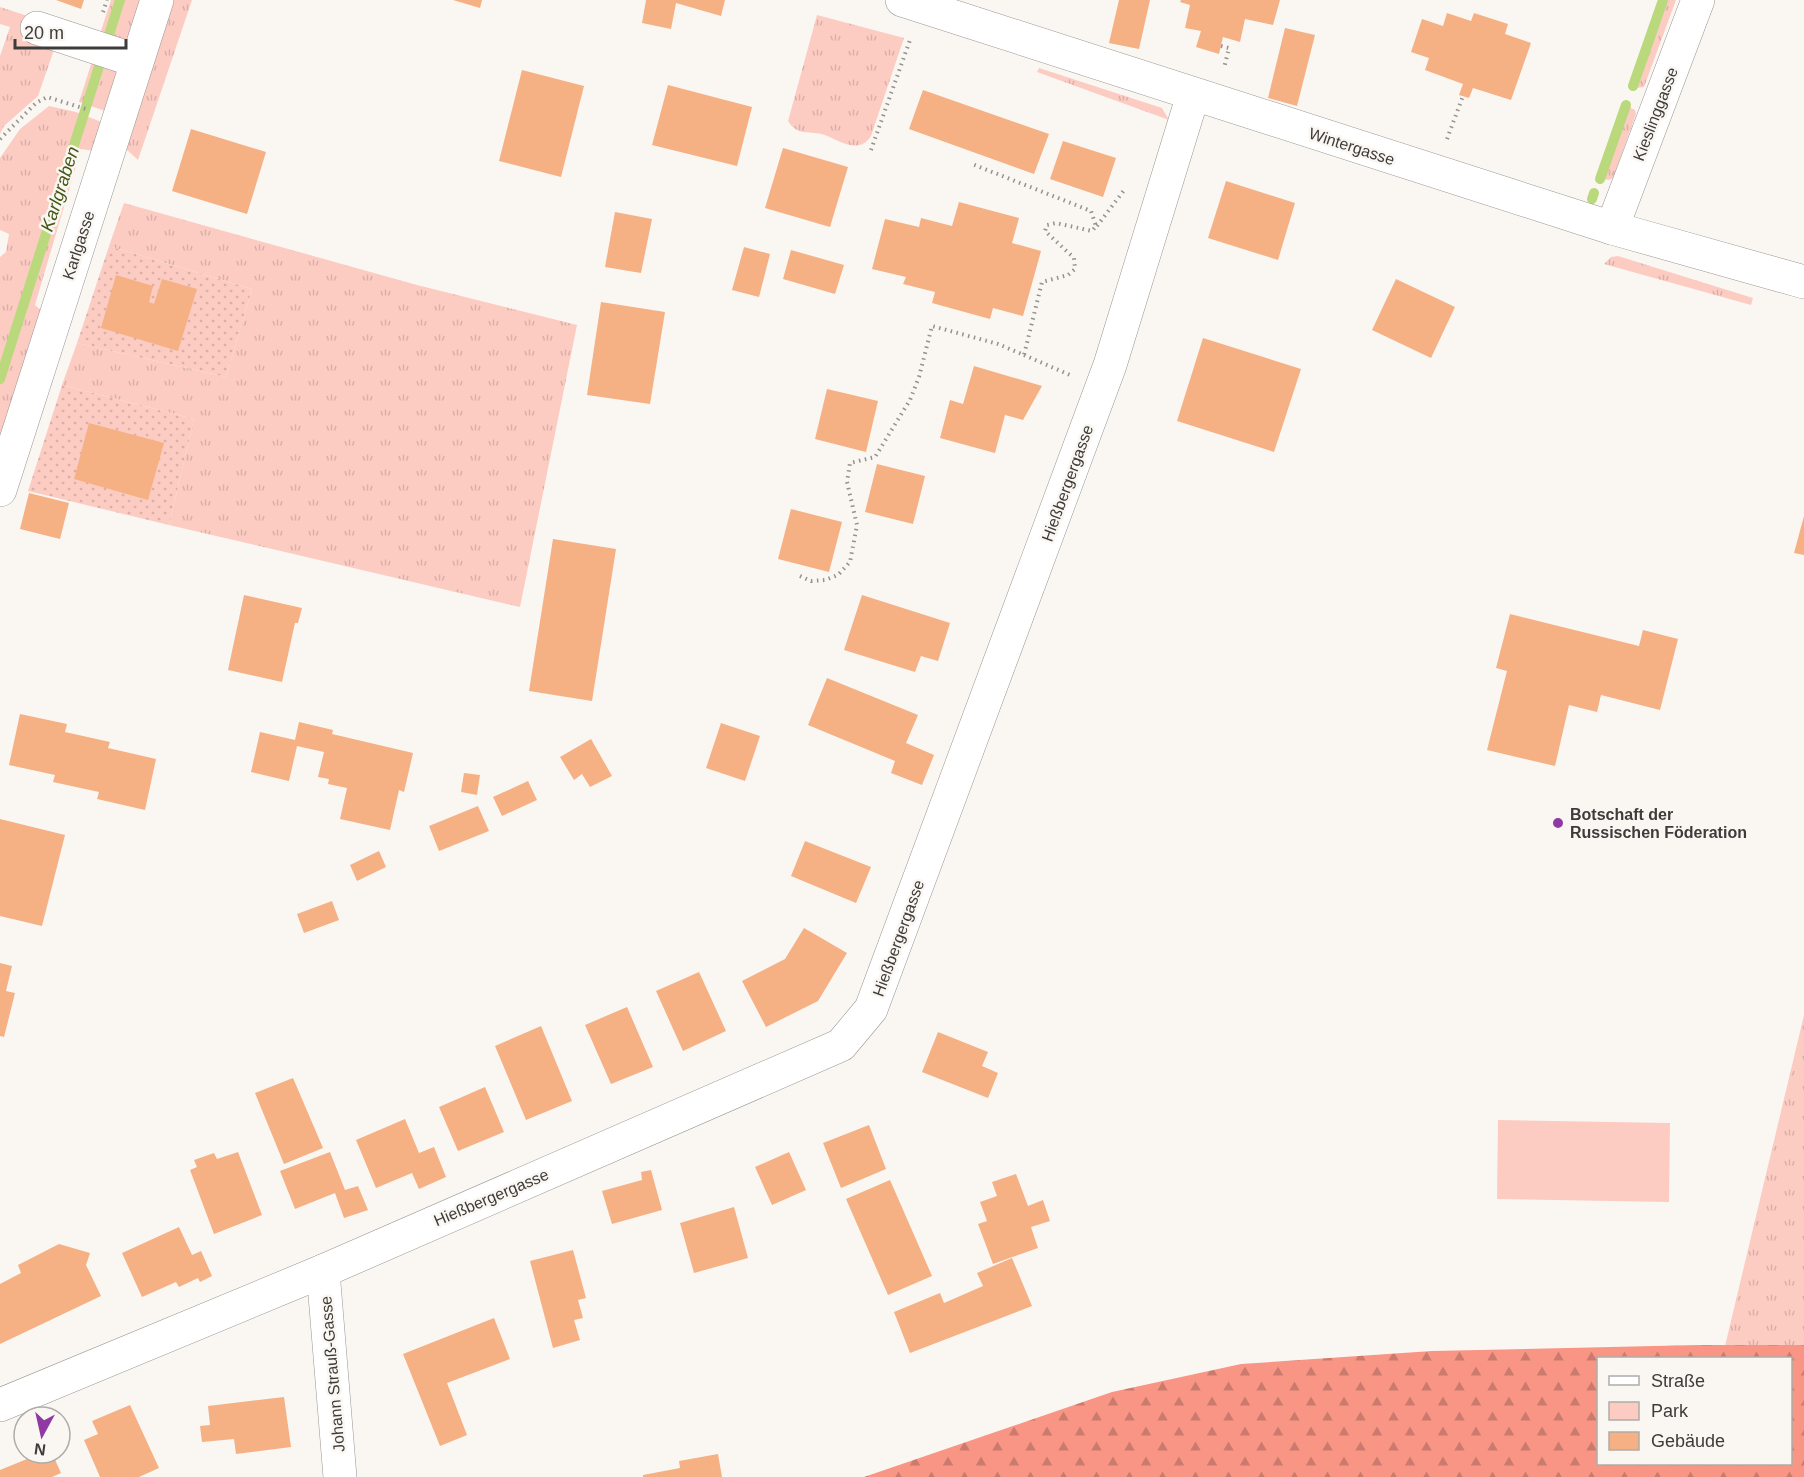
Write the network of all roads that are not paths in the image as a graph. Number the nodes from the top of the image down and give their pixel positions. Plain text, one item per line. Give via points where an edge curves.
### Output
1 (157, 0) edge
2 (902, 0) edge
3 (1698, 0) edge
4 (37, 28) dead end
5 (115, 54) junction
6 (1193, 95) junction
7 (1612, 228) junction
8 (1804, 282) edge
9 (0, 490) edge
10 (323, 1270) junction
11 (0, 1405) edge
12 (340, 1477) edge

1 - 5 street, Karlgasse
2 - 6 street, Wintergasse
3 - 7 street, Kieslinggasse
4 - 5 street
5 - 9 street, Karlgasse
6 - 7 street, Wintergasse
6 - 10 street, Hießbergergasse via 1110,365 872,1009 841,1046
7 - 8 street, Wintergasse
10 - 11 street, Hießbergergasse
10 - 12 street, Johann Strauß-Gasse

